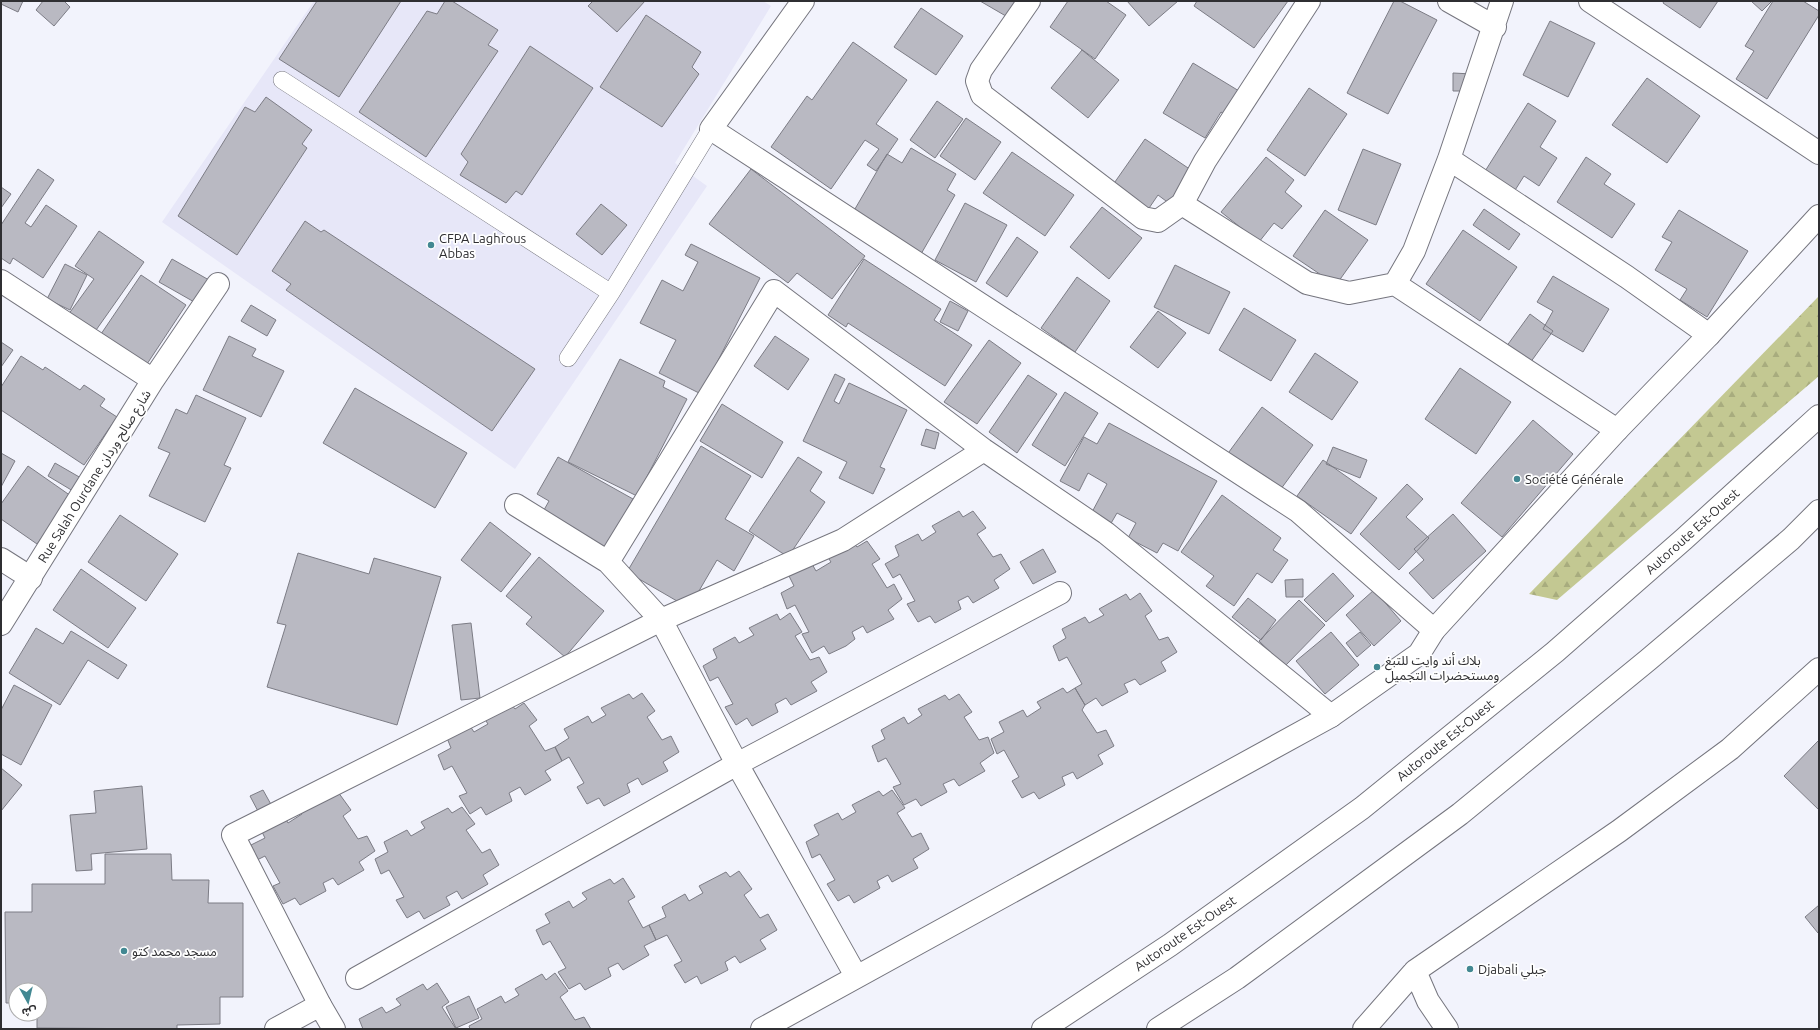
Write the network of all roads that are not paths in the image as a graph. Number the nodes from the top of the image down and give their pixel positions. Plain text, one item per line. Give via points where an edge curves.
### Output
1 (803, 1) edge
2 (1029, 1) edge
3 (1309, 1) edge
4 (1449, 1) edge
5 (1502, 1) edge
6 (1590, 1) edge
7 (1495, 27) junction
8 (282, 80) dead end
9 (711, 129) junction
10 (1819, 153) edge
11 (1449, 159) junction
12 (1182, 204) junction
13 (1819, 216) edge
14 (1, 281) edge
15 (218, 284) dead end
16 (1395, 284) junction
17 (610, 293) junction
18 (1709, 335) junction
19 (568, 358) dead end
20 (153, 380) junction
21 (1819, 416) edge
22 (1617, 430) junction
23 (984, 450) junction
24 (516, 505) dead end
25 (1819, 511) edge
26 (1, 559) edge
27 (608, 562) junction
28 (31, 578) junction
29 (1060, 594) dead end
30 (661, 620) junction
31 (1, 624) edge
32 (1434, 630) junction
33 (1819, 669) edge
34 (1331, 716) junction
35 (737, 764) junction
36 (1415, 971) junction
37 (856, 976) junction
38 (357, 978) dead end
39 (320, 1004) junction
40 (276, 1029) edge
41 (334, 1029) edge
42 (762, 1029) edge
43 (1043, 1029) edge
44 (1158, 1029) edge
45 (1364, 1029) edge
46 (1447, 1029) edge

1 - 9 main road
2 - 12 main road via 981,70 977,81 982,94 1143,218 1158,221
3 - 12 main road via 1205,161
4 - 7 main road
5 - 7 main road
6 - 10 main road
7 - 11 main road
8 - 17 lane
9 - 17 lane
9 - 32 main road via 1298,511
11 - 16 main road via 1414,251
11 - 18 main road
12 - 16 main road via 1306,283 1349,293
13 - 18 main road
14 - 20 main road, Rue Salah Ourdane شارع صالح وردان
15 - 20 main road
16 - 22 main road
17 - 19 lane
18 - 22 main road
20 - 28 main road, Rue Salah Ourdane شارع صالح وردان
21 - 43 main road, Autoroute Est-Ouest via 1555,652 1362,808 1170,945
22 - 32 main road
23 - 27 main road via 774,291
23 - 30 main road via 843,540
23 - 34 main road via 1106,533
24 - 27 main road
25 - 44 main road via 1791,539 1648,660 1460,814 1237,978
26 - 28 main road
27 - 30 main road
28 - 31 main road, Rue Salah Ourdane شارع صالح وردان
29 - 35 main road
30 - 35 main road
30 - 39 main road via 233,836
32 - 34 main road via 1419,654
33 - 36 main road via 1730,749 1619,830
34 - 37 main road
35 - 37 main road
35 - 38 main road
36 - 45 main road
36 - 46 main road via 1428,1001
37 - 42 main road
39 - 40 main road
39 - 41 main road

